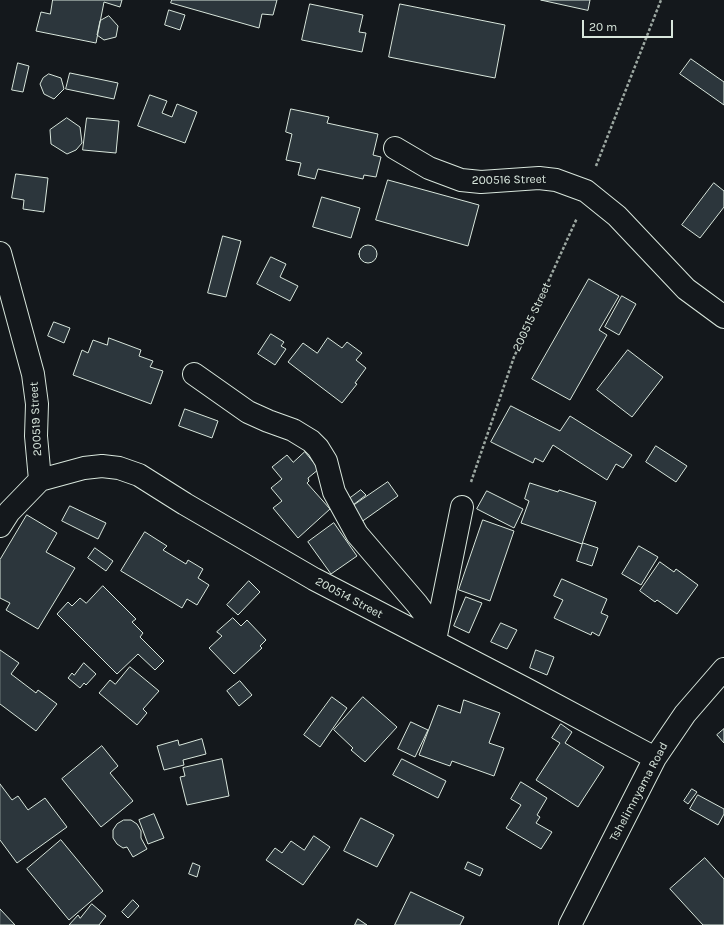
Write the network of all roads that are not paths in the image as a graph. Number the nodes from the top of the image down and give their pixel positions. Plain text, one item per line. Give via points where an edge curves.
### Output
1 (395, 148) dead end
2 (0, 253) edge
3 (724, 317) edge
4 (194, 374) dead end
5 (40, 480) junction
6 (462, 507) road end
7 (0, 526) edge
8 (435, 637) junction
9 (724, 668) edge
10 (655, 758) junction
11 (570, 925) edge

1 - 3 street, 200516 Street via 429,168 462,180 481,182 539,178 556,180 586,191 617,216 686,290
2 - 5 street, 200519 Street via 33,374 37,404 36,436
4 - 8 street via 248,412 293,430 318,448 326,461 334,492 357,534 418,604
5 - 7 street via 9,512
5 - 8 street, 200514 Street via 84,468 102,466 119,468 139,475 314,579
6 - 8 street
8 - 10 street, 200514 Street
9 - 10 street, Tshelimnyama Road via 685,714
10 - 11 street, Tshelimnyama Road

